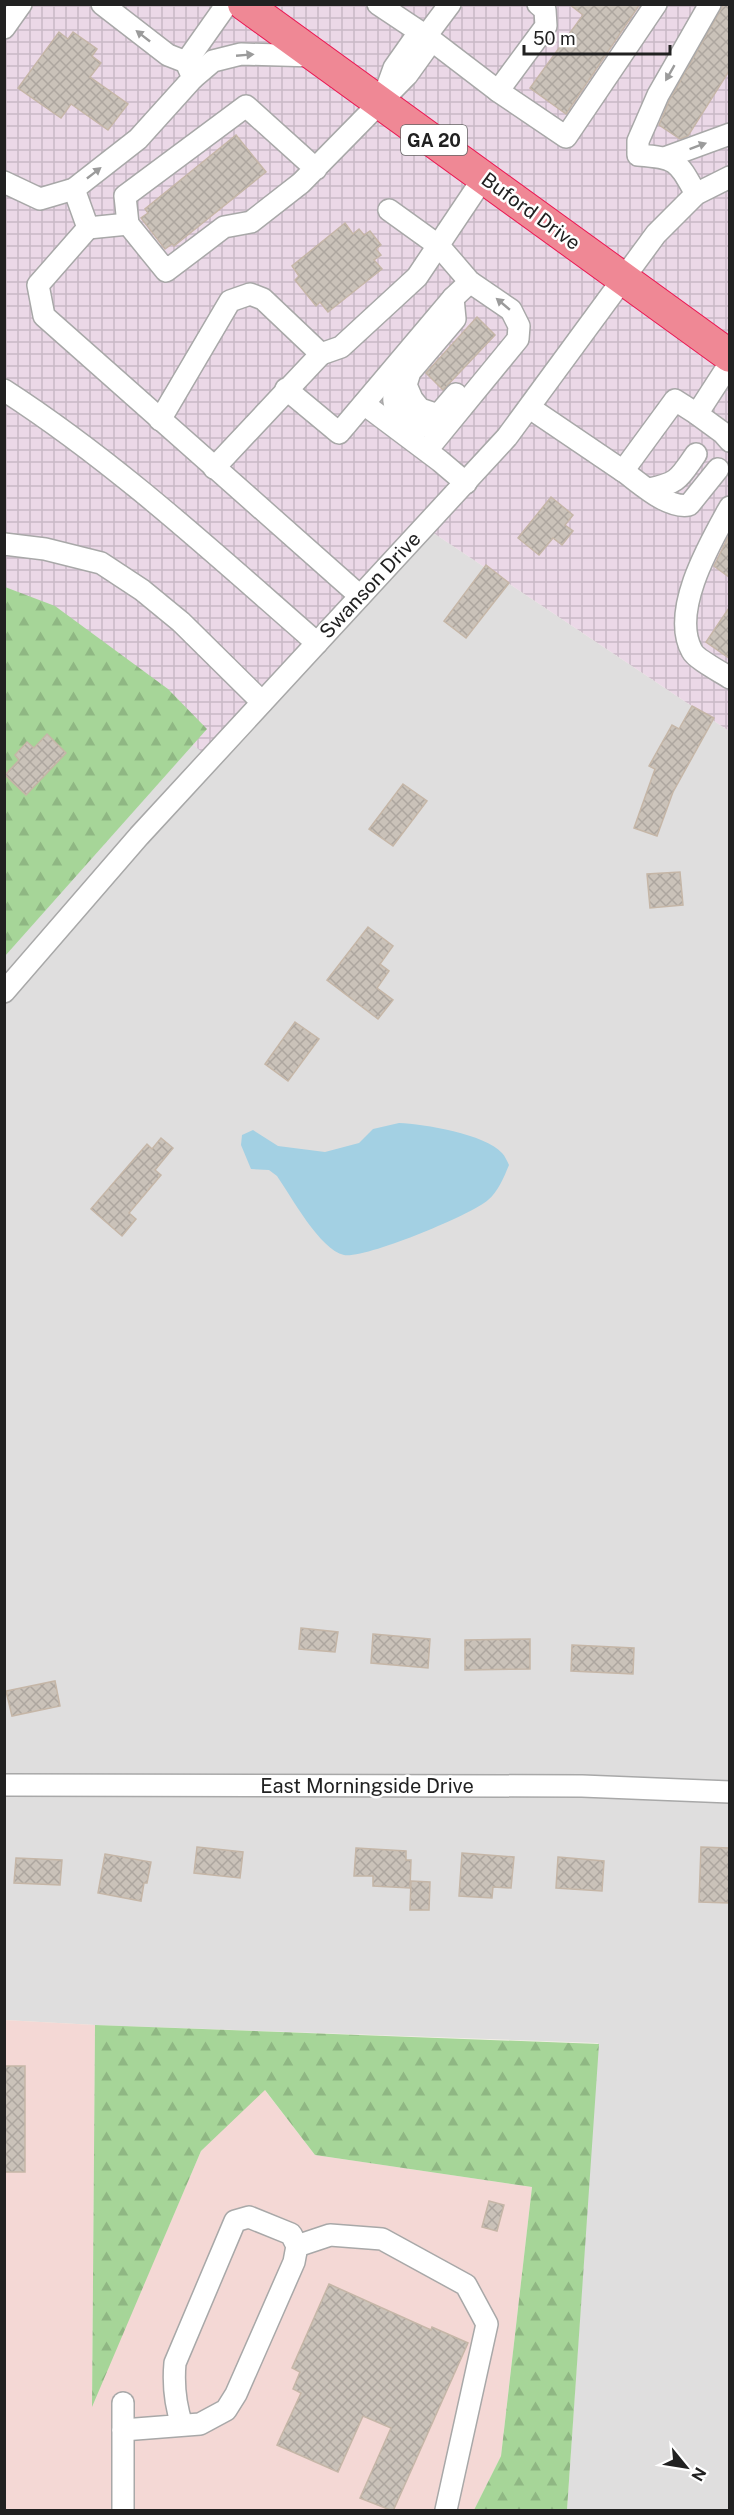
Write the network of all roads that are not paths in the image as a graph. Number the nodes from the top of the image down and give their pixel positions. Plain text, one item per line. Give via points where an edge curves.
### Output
1 (21, 4) edge
2 (102, 4) edge
3 (227, 4) edge
4 (244, 4) edge
5 (378, 4) edge
6 (450, 4) edge
7 (538, 4) edge
8 (656, 4) edge
9 (710, 4) edge
10 (4, 28) edge
11 (426, 36) junction
12 (318, 57) junction
13 (190, 70) junction
14 (498, 91) junction
15 (381, 102) junction
16 (729, 134) edge
17 (667, 157) junction
18 (316, 168) junction
19 (484, 177) junction
20 (729, 177) edge
21 (4, 182) edge
22 (74, 189) junction
23 (696, 194) junction
24 (389, 210) dead end
25 (128, 224) junction
26 (88, 228) junction
27 (439, 246) junction
28 (623, 278) junction
29 (470, 282) junction
30 (453, 298) junction
31 (518, 339) junction
32 (321, 354) junction
33 (729, 356) edge
34 (729, 363) edge
35 (286, 389) junction
36 (4, 390) edge
37 (364, 404) junction
38 (530, 408) junction
39 (704, 419) junction
40 (160, 420) junction
41 (427, 450) junction
42 (725, 455) edge
43 (214, 468) junction
44 (623, 471) junction
45 (465, 483) junction
46 (649, 489) junction
47 (729, 507) edge
48 (4, 544) edge
49 (360, 596) junction
50 (317, 643) junction
51 (729, 678) edge
52 (262, 702) junction
53 (4, 992) edge
54 (4, 1785) edge
55 (729, 1792) edge
56 (297, 2246) junction
57 (123, 2403) dead end
58 (182, 2425) junction
59 (123, 2430) junction
60 (123, 2511) edge
61 (446, 2511) edge

1 - 10 street
13 -> 2 street
3 - 13 street
4 - 12 highway, Buford Drive / GA 20
5 - 11 street
6 - 11 street
7 - 14 street via 545,10 546,26
8 - 14 street via 566,137
9 -> 17 street via 658,94 638,141 638,155
11 - 14 street
11 - 15 street via 425,50
13 -> 12 street via 241,54
12 - 15 highway, Buford Drive / GA 20
22 -> 13 street via 138,139
15 - 18 street
15 - 19 highway, Buford Drive / GA 20
17 -> 16 street
17 - 23 street via 682,169
18 - 25 street via 251,222 224,227 166,271
18 - 25 street via 246,106 125,196
19 - 27 street
19 - 28 highway, Buford Drive / GA 20
20 - 23 street, Swanson Drive
21 - 22 street via 40,199
22 - 26 street
23 - 28 street, Swanson Drive via 656,234
24 - 27 street
25 - 26 street
26 - 40 street via 38,285 44,316
27 - 29 street
27 - 32 street via 417,277 357,333 341,347
28 - 33 highway, Buford Drive / GA 20
28 - 38 street, Swanson Drive
29 - 30 street
31 -> 29 street via 519,326 511,310
30 - 31 street via 454,319 410,372 406,385 420,409 438,415 502,342
30 - 37 street
31 - 41 street
32 - 35 street
32 - 40 street via 263,299 250,294 230,300
34 - 39 street
35 - 37 street via 339,433
35 - 43 street
36 - 50 street via 51,420 163,509
37 - 41 street
38 - 44 street
38 - 45 street, Swanson Drive
39 - 42 street
39 - 44 street via 675,400
39 - 46 street via 708,437 678,479 670,485
40 - 43 street
41 - 45 street
42 - 46 street via 689,505 676,506
43 - 49 street
44 - 46 street
45 - 49 street, Swanson Drive
47 - 51 street via 692,585 684,627 692,653
48 - 52 street via 101,563 181,622
49 - 50 street, Swanson Drive
50 - 52 street, Swanson Drive
52 - 53 street, Swanson Drive
54 - 55 street, East Morningside Drive via 582,1786
56 - 58 street via 285,2288 226,2410 201,2424
56 - 58 street via 291,2234 249,2217 235,2222 175,2363 173,2383
56 - 61 street via 330,2235 382,2239 466,2285 487,2324
57 - 59 street
58 - 59 street
59 - 60 street

